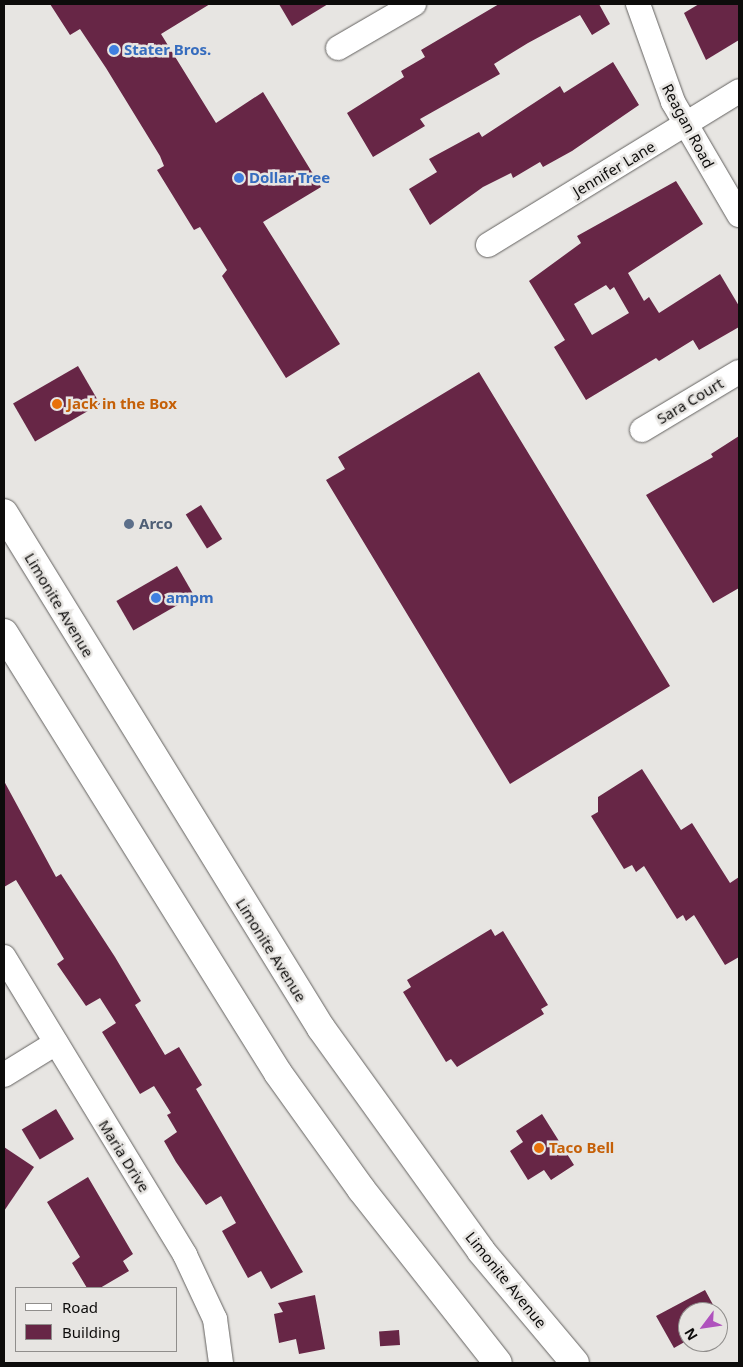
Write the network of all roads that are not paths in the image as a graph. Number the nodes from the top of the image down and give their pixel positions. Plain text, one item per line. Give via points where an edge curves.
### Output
1 (414, 4) edge
2 (638, 4) edge
3 (338, 48) dead end
4 (739, 91) edge
5 (686, 124) junction
6 (739, 215) edge
7 (488, 245) dead end
8 (739, 372) edge
9 (642, 430) dead end
10 (4, 513) edge
11 (4, 633) edge
12 (4, 957) edge
13 (56, 1043) junction
14 (4, 1075) edge
15 (221, 1363) edge
16 (498, 1363) edge
17 (575, 1363) edge

1 - 3 street
2 - 5 street, Reagan Road via 663,78
4 - 5 street, Jennifer Lane
5 - 6 street, Reagan Road
5 - 7 street, Jennifer Lane
8 - 9 street, Sara Court
10 - 17 main road, Limonite Avenue via 321,1028 481,1251
11 - 16 main road via 278,1073 361,1189
12 - 13 street, Maria Drive
13 - 14 street
13 - 15 street, Maria Drive via 201,1285 215,1319

